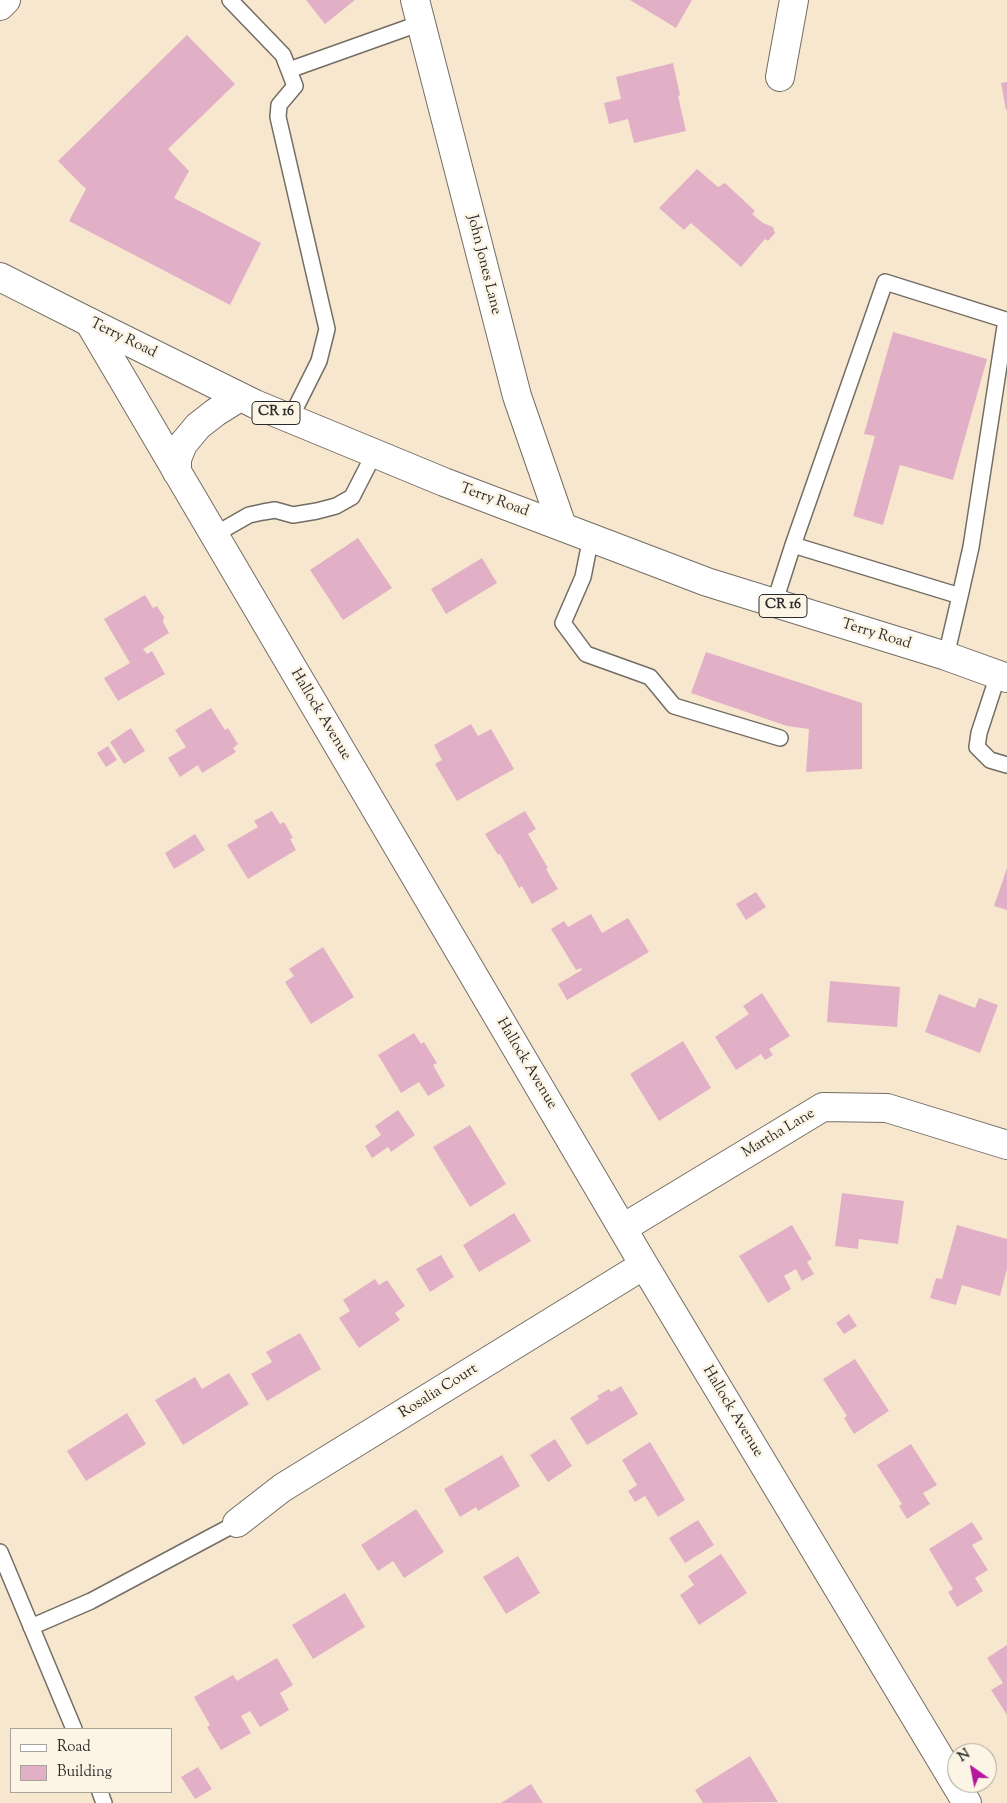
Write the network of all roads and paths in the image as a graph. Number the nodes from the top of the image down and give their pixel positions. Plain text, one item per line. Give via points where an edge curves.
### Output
1 (6, 0) edge
2 (230, 0) edge
3 (794, 0) edge
4 (0, 6) edge
5 (418, 12) edge
6 (289, 70) junction
7 (780, 77) dead end
8 (0, 276) edge
9 (89, 322) junction
10 (240, 397) junction
11 (290, 419) junction
12 (374, 454) junction
13 (177, 472) junction
14 (562, 526) junction
15 (214, 535) junction
16 (591, 537) junction
17 (793, 545) junction
18 (960, 596) junction
19 (774, 604) junction
20 (946, 656) junction
21 (1002, 677) edge
22 (780, 738) dead end
23 (1007, 765) edge
24 (1007, 1145) edge
25 (623, 1228) junction
26 (644, 1265) junction
27 (237, 1523) joint
28 (0, 1552) edge
29 (31, 1627) junction
30 (74, 1728) edge
31 (967, 1803) edge

1 - 4 street
2 - 6 lane via 283,55
3 - 7 street
5 - 6 lane
5 - 14 street, John Jones Lane via 517,396
6 - 11 lane via 296,86 279,105 278,117 327,329 319,361
8 - 9 street, Terry Road / CR 16
9 - 10 street, Terry Road / CR 16
9 - 13 street, Hallock Avenue
10 - 11 street, Terry Road / CR 16
10 - 13 street via 204,421 183,444 177,459
11 - 12 street, Terry Road / CR 16
12 - 14 street, Terry Road / CR 16
12 - 15 lane via 352,497 336,506 293,515 275,510 249,515
13 - 15 street, Hallock Avenue
14 - 16 street, Terry Road / CR 16
15 - 25 street, Hallock Avenue
16 - 19 street, Terry Road / CR 16
16 - 22 lane via 583,577 563,623 586,654 650,677 674,706
17 - 18 lane
17 - 18 lane via 885,282 1006,320 971,548
17 - 19 lane
18 - 20 lane
19 - 20 street, Terry Road / CR 16
20 - 21 street, Terry Road / CR 16
21 - 23 lane via 979,733 977,747 990,760
24 - 25 street, Martha Lane via 886,1108 823,1107
25 - 26 street, Hallock Avenue
26 - 27 street, Rosalia Court via 282,1488
26 - 31 street, Hallock Avenue
27 - 29 lane via 91,1601
28 - 29 lane
29 - 30 lane

